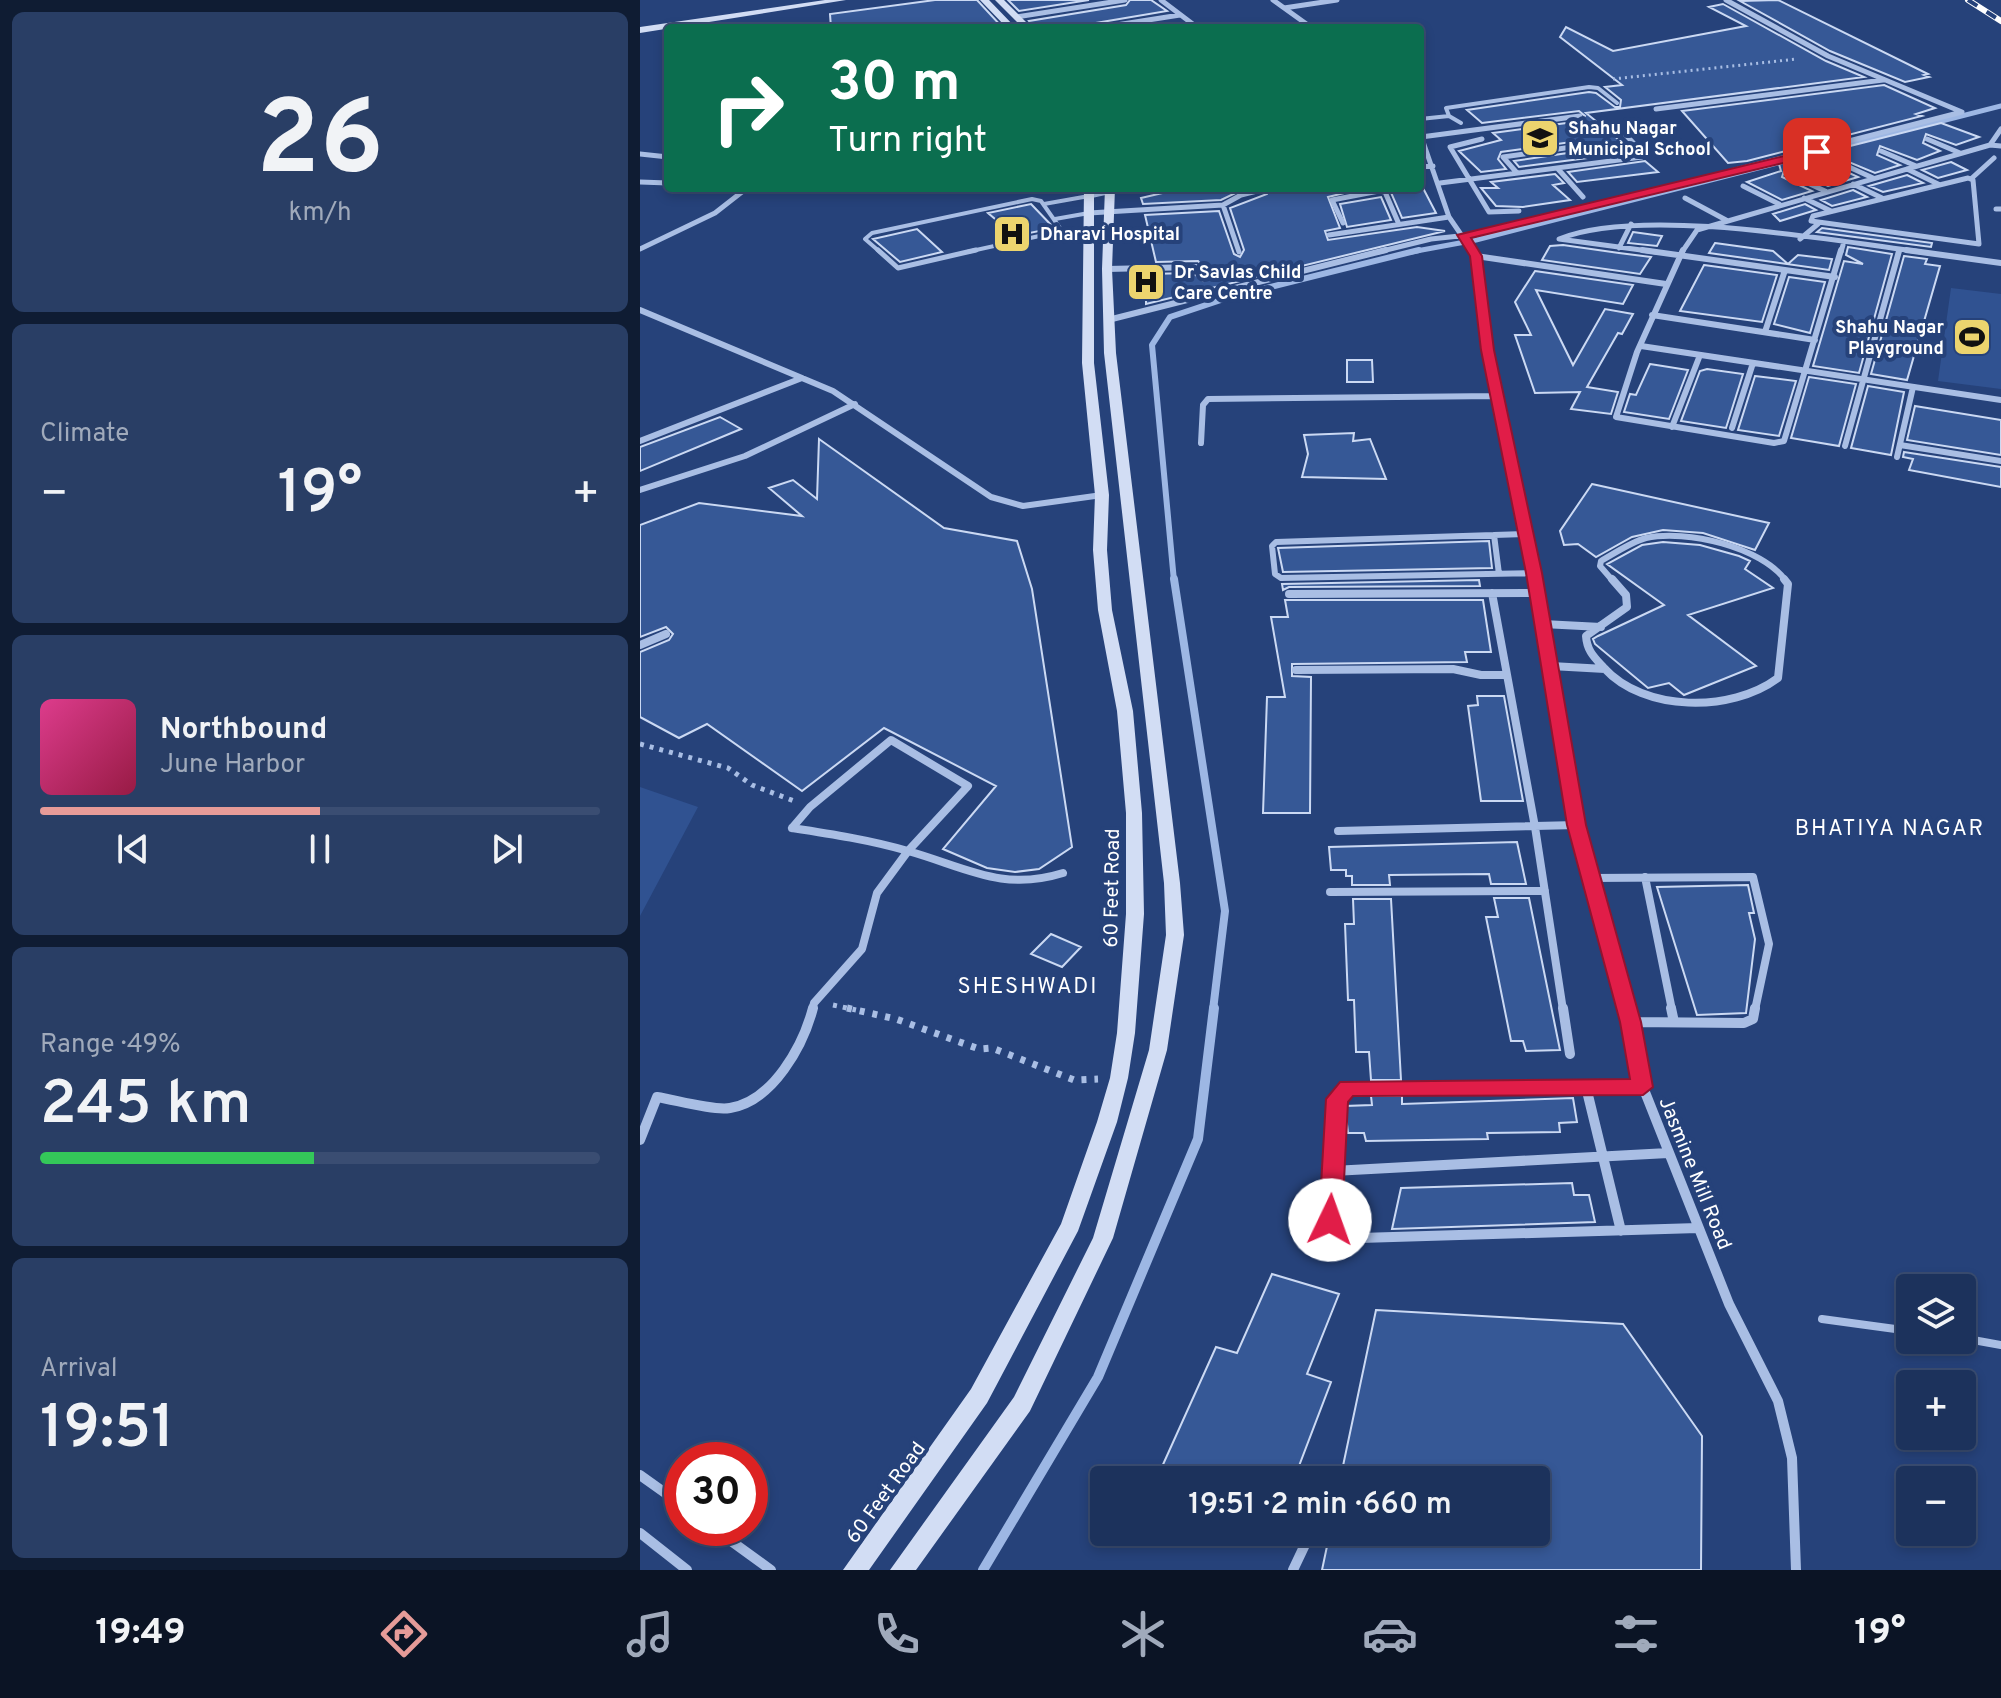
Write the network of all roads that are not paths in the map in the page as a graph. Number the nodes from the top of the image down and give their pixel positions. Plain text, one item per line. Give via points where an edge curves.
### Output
1 (813, 0) edge
2 (842, 0) edge
3 (984, 0) edge
4 (999, 0) edge
5 (1125, 0) edge
6 (1161, 0) edge
7 (1273, 0) edge
8 (1337, 0) edge
9 (1726, 0) edge
10 (1284, 8) junction
11 (1180, 15) junction
12 (719, 16) junction
13 (1016, 17) junction
14 (664, 24) edge
15 (666, 24) edge
16 (1008, 24) edge
17 (1024, 24) edge
18 (1123, 24) edge
19 (1192, 24) edge
20 (1307, 24) edge
21 (640, 28) edge
22 (1884, 80) junction
23 (1617, 103) dead end
24 (1656, 109) dead end
25 (1449, 116) junction
26 (1580, 116) dead end
27 (1424, 119) edge
28 (1461, 123) dead end
29 (1620, 129) dead end
30 (2001, 129) edge
31 (1424, 135) edge
32 (1482, 139) dead end
33 (1927, 139) dead end
34 (1424, 143) edge
35 (1990, 145) junction
36 (2001, 146) edge
37 (1572, 147) dead end
38 (1881, 151) dead end
39 (640, 154) edge
40 (1961, 154) junction
41 (664, 157) edge
42 (1994, 158) dead end
43 (1838, 162) dead end
44 (1433, 166) junction
45 (1916, 166) junction
46 (1424, 167) edge
47 (1558, 169) junction
48 (1907, 169) junction
49 (1517, 173) junction
50 (1786, 173) dead end
51 (1873, 178) junction
52 (1972, 178) junction
53 (1470, 179) junction
54 (640, 182) edge
55 (664, 183) edge
56 (1440, 183) junction
57 (1853, 184) junction
58 (1939, 184) junction
59 (1743, 186) dead end
60 (742, 192) edge
61 (1253, 192) edge
62 (1374, 192) edge
63 (1385, 192) edge
64 (1826, 192) junction
65 (1583, 197) dead end
66 (1685, 198) dead end
67 (1804, 198) junction
68 (1883, 198) junction
69 (1094, 202) edge
70 (1044, 204) junction
71 (1223, 205) junction
72 (1780, 205) junction
73 (1519, 211) dead end
74 (1831, 212) junction
75 (1449, 217) junction
76 (1055, 219) junction
77 (1726, 220) junction
78 (1398, 222) junction
79 (1343, 223) dead end
80 (1631, 224) junction
81 (1818, 224) junction
82 (1706, 228) junction
83 (1878, 232) junction
84 (1329, 235) dead end
85 (1463, 235) junction
86 (1800, 239) junction
87 (1940, 240) junction
88 (1843, 245) junction
89 (1619, 248) junction
90 (1874, 248) junction
91 (640, 249) edge
92 (1899, 251) junction
93 (1239, 252) dead end
94 (1476, 256) junction
95 (1681, 256) junction
96 (1937, 256) junction
97 (2001, 263) edge
98 (1107, 269) junction
99 (1785, 270) junction
100 (1203, 275) dead end
101 (1835, 277) junction
102 (1666, 284) junction
103 (640, 310) edge
104 (1652, 315) junction
105 (1108, 320) junction
106 (1765, 332) junction
107 (1815, 340) junction
108 (1641, 346) junction
109 (1700, 355) junction
110 (1753, 363) junction
111 (1806, 371) junction
112 (802, 378) junction
113 (1861, 379) junction
114 (1913, 387) junction
115 (1497, 396) junction
116 (2001, 400) edge
117 (855, 404) junction
118 (1672, 427) junction
119 (1732, 428) dead end
120 (640, 441) edge
121 (1201, 443) dead end
122 (1900, 445) junction
123 (1845, 446) dead end
124 (1897, 457) dead end
125 (2001, 461) edge
126 (640, 490) edge
127 (1102, 495) junction
128 (1525, 534) junction
129 (1494, 535) junction
130 (1534, 573) junction
131 (1499, 574) junction
132 (1492, 593) junction
133 (1537, 593) junction
134 (1289, 594) dead end
135 (1543, 624) junction
136 (1601, 627) junction
137 (666, 634) dead end
138 (640, 645) edge
139 (1551, 666) junction
140 (1605, 669) junction
141 (1296, 670) dead end
142 (1507, 675) junction
143 (1577, 825) junction
144 (1535, 827) junction
145 (1338, 831) dead end
146 (908, 851) junction
147 (1063, 873) dead end
148 (1645, 877) junction
149 (1591, 878) junction
150 (1545, 891) junction
151 (1330, 892) dead end
152 (1630, 1022) junction
153 (1674, 1022) junction
154 (1570, 1054) dead end
155 (1586, 1087) junction
156 (1643, 1087) junction
157 (640, 1140) edge
158 (1668, 1153) junction
159 (1603, 1156) junction
160 (1333, 1171) junction
161 (1698, 1228) junction
162 (1621, 1231) junction
163 (1822, 1319) dead end
164 (1896, 1329) edge
165 (1976, 1341) edge
166 (2001, 1345) edge
167 (640, 1475) edge
168 (664, 1492) edge
169 (640, 1533) edge
170 (738, 1546) edge
171 (1304, 1546) edge
172 (687, 1570) edge
173 (771, 1570) edge
174 (855, 1570) edge
175 (902, 1570) edge
176 (1293, 1570) edge
177 (1796, 1570) edge

1 - 12 main road
2 - 12 main road
3 - 16 main road
4 - 13 main road
5 - 13 street
6 - 11 street
7 - 10 street
8 - 10 street
9 - 22 street
10 - 20 street
11 - 18 street
11 - 19 street
12 - 15 main road
13 - 17 main road
14 - 21 main road
22 - 24 street
22 - 85 street via 1964,114
23 - 25 lane via 1589,87 1451,105 1445,109
25 - 27 lane
25 - 28 lane
26 - 31 street
29 - 47 street via 1642,157
30 - 35 street
32 - 53 street via 1450,145
33 - 40 street
34 - 44 street, Jasmine Mill Road
35 - 36 street
35 - 40 street
37 - 49 street via 1503,157
38 - 45 street
39 - 41 street
40 - 45 street
42 - 52 street
43 - 51 street
44 - 46 street
44 - 56 street, Jasmine Mill Road
45 - 48 street
47 - 49 street
47 - 65 street
48 - 51 street
48 - 58 street
49 - 53 street
50 - 64 street
51 - 57 street
52 - 58 street
52 - 87 street via 1981,242
53 - 56 street
53 - 73 street via 1489,212
54 - 55 street
56 - 75 street, Jasmine Mill Road
57 - 64 street
57 - 68 street
58 - 68 street
59 - 72 street
60 - 91 street via 715,213
61 - 71 street
62 - 79 street via 1332,200
63 - 78 street
64 - 67 street
66 - 77 street
67 - 72 street
67 - 74 street
68 - 74 street
69 - 70 lane
69 - 71 street
69 - 76 lane
69 - 98 main road, 60 Feet Road
69 - 127 main road, 60 Feet Road via 1088,363
70 - 76 lane
70 - 76 lane via 1024,200 872,233 865,239 900,268 1059,232 1063,229
71 - 93 street
72 - 77 street
74 - 81 street via 1811,218
75 - 78 street
75 - 85 street, Jasmine Mill Road
77 - 82 street
78 - 84 street
80 - 82 street
80 - 89 street
80 - 89 street via 1575,228 1559,239
81 - 83 street
81 - 86 street
82 - 86 street
82 - 95 street via 1690,235
83 - 87 street
83 - 90 street
85 - 94 street, Jasmine Mill Road
85 - 105 street
86 - 88 street
87 - 96 street
88 - 90 street
88 - 101 street
89 - 95 street
90 - 92 street
92 - 96 street
92 - 113 street
94 - 102 street
94 - 115 street, Jasmine Mill Road
95 - 99 street
95 - 102 street
96 - 97 street
98 - 100 street via 1196,267
98 - 105 main road, 60 Feet Road
99 - 101 street
99 - 106 street
101 - 107 street
102 - 104 street
103 - 112 street
104 - 106 street
104 - 108 street
105 - 175 main road, 60 Feet Road via 1172,883 1171,981 1150,1085 1103,1238 1022,1404
106 - 107 street
107 - 111 street
108 - 109 street
108 - 118 street via 1615,414 1623,420
109 - 110 street
109 - 118 street
110 - 111 street
110 - 119 street
111 - 113 street
111 - 118 street via 1784,441
112 - 117 street
112 - 120 street
113 - 114 street
113 - 123 street
114 - 116 street
114 - 122 street
115 - 121 street via 1208,399
115 - 128 street, Jasmine Mill Road
117 - 126 street via 745,456
117 - 127 street via 991,497 1023,506
122 - 124 street
122 - 125 street
127 - 174 main road, 60 Feet Road via 1105,610 1125,711 1134,813 1135,914 1119,1078 1071,1225 979,1396
128 - 129 street
128 - 130 street, Jasmine Mill Road
129 - 131 street
129 - 131 street via 1272,546 1275,574 1281,578
130 - 131 street
130 - 133 street, Jasmine Mill Road
132 - 133 street
132 - 134 street
132 - 142 street
133 - 135 street, Jasmine Mill Road
135 - 136 street
135 - 139 street, Jasmine Mill Road
136 - 140 street via 1585,642
136 - 140 street via 1627,607 1626,595 1601,561 1642,539 1664,535 1740,551 1768,561 1788,584 1778,678 1762,691 1707,701 1651,695 1624,686
137 - 138 street
139 - 140 street
139 - 143 street, Jasmine Mill Road
141 - 142 street via 1453,669
142 - 144 street
143 - 144 street
143 - 149 street, Jasmine Mill Road
144 - 145 street
144 - 150 street
146 - 146 street via 968,786 891,740 792,828
146 - 147 street via 993,882 1023,884
146 - 157 street via 877,893 862,949 814,1003 806,1033 766,1092 730,1108 657,1097
148 - 149 street
148 - 153 street
148 - 153 street via 1753,877 1769,935 1750,1022
149 - 152 street, Jasmine Mill Road
150 - 151 street
150 - 154 street
152 - 153 street
152 - 156 street, Jasmine Mill Road
155 - 156 street
155 - 159 street
155 - 160 street via 1347,1088 1337,1099
156 - 158 street, Jasmine Mill Road
158 - 159 street
158 - 161 street, Jasmine Mill Road
159 - 160 street
159 - 162 street
160 - 162 street via 1330,1220 1345,1235
161 - 162 street
161 - 177 street, Jasmine Mill Road via 1778,1401 1792,1458
163 - 164 lane
165 - 166 lane
167 - 168 street
169 - 172 street
170 - 173 street
171 - 176 street

